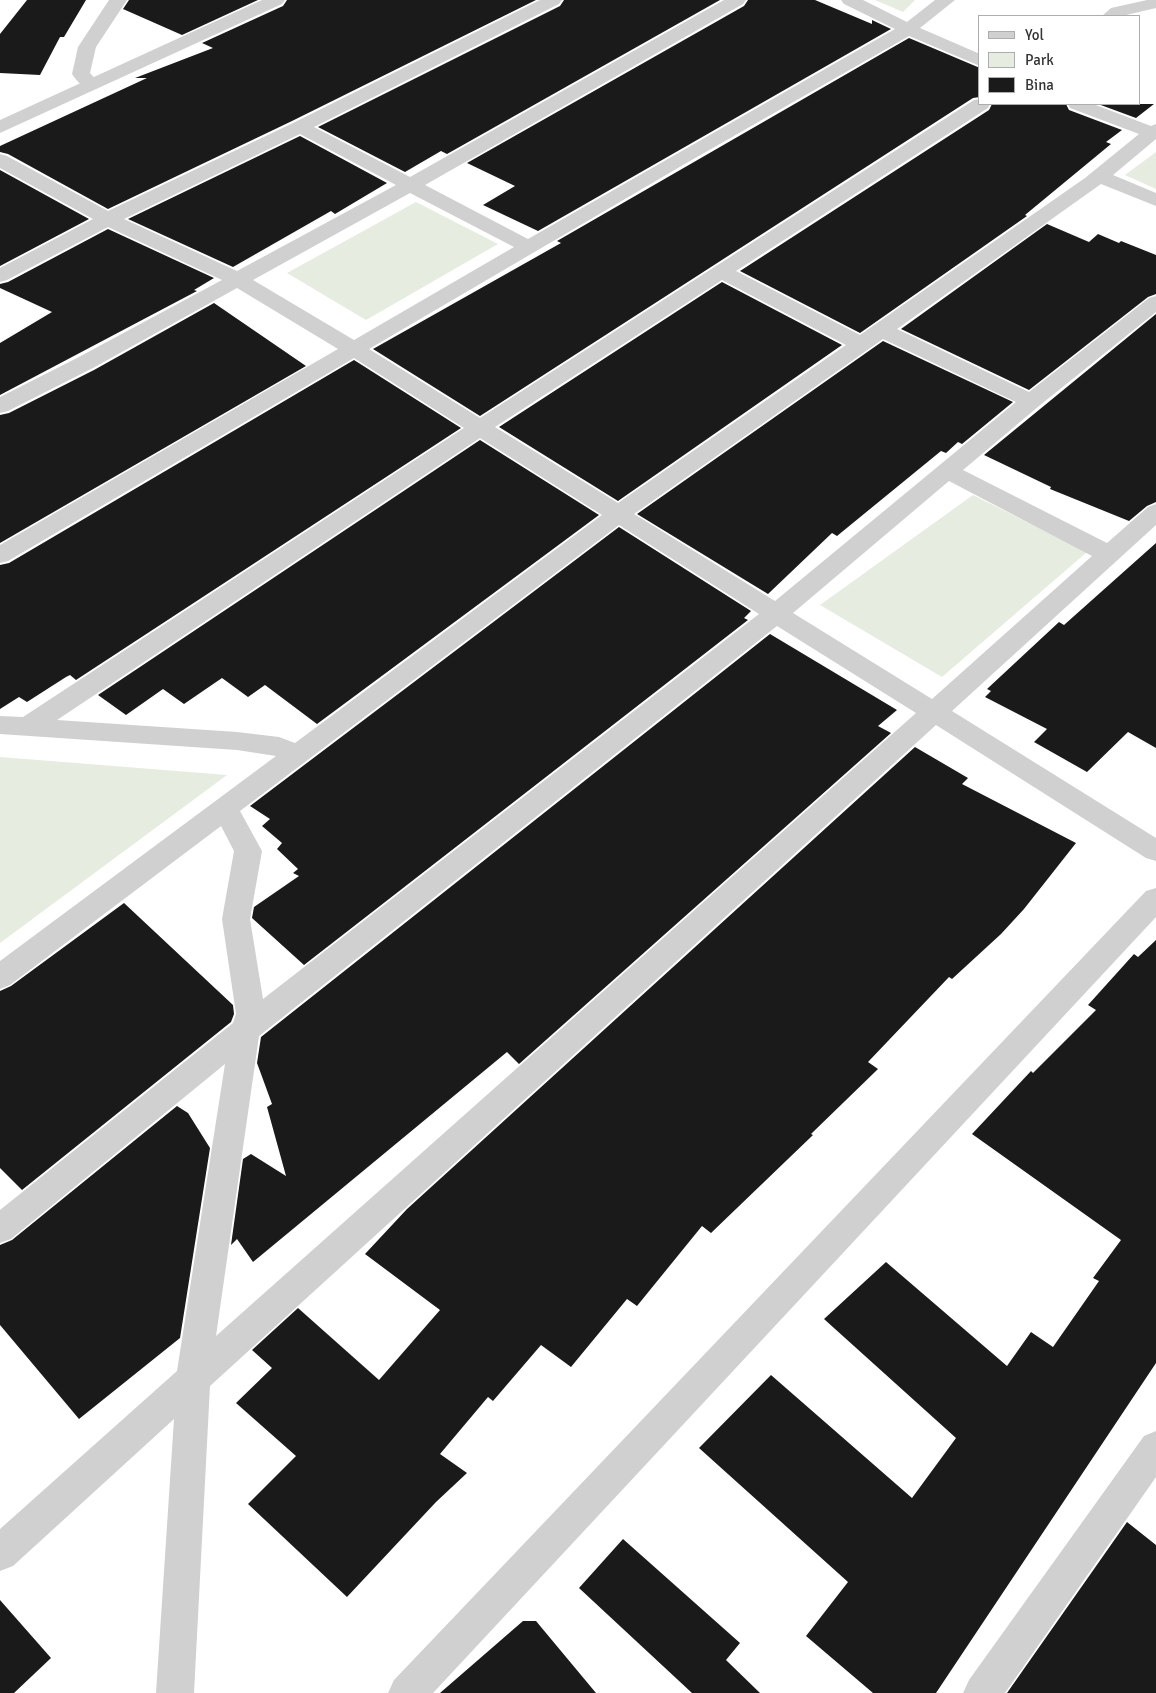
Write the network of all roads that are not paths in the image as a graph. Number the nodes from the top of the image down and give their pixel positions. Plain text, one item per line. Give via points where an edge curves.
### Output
1 (118, 0) edge
2 (276, 0) edge
3 (553, 0) edge
4 (737, 0) edge
5 (850, 0) edge
6 (946, 0) edge
7 (1156, 3) edge
8 (1115, 10) edge
9 (908, 29) junction
10 (978, 60) edge
11 (92, 84) junction
12 (980, 105) edge
13 (1080, 105) edge
14 (0, 127) edge
15 (300, 127) junction
16 (1155, 132) edge
17 (0, 160) edge
18 (1099, 176) junction
19 (410, 185) junction
20 (1156, 200) edge
21 (108, 219) junction
22 (529, 247) junction
23 (721, 272) junction
24 (0, 276) edge
25 (237, 279) junction
26 (1156, 302) edge
27 (880, 329) junction
28 (861, 344) junction
29 (354, 349) junction
30 (1031, 401) junction
31 (0, 406) edge
32 (479, 428) junction
33 (947, 471) junction
34 (1156, 512) edge
35 (617, 515) junction
36 (0, 555) edge
37 (1110, 555) junction
38 (776, 614) junction
39 (933, 712) junction
40 (0, 725) edge
41 (27, 727) junction
42 (296, 755) junction
43 (225, 808) junction
44 (1156, 851) edge
45 (1156, 899) edge
46 (0, 977) edge
47 (245, 1030) junction
48 (0, 1229) edge
49 (193, 1380) junction
50 (1156, 1448) edge
51 (0, 1554) edge
52 (175, 1693) edge
53 (407, 1693) edge
54 (982, 1693) edge

1 - 11 street via 88,47 81,74
2 - 11 street
3 - 15 street
4 - 19 street
5 - 9 street
6 - 9 street
7 - 8 street
9 - 10 street
9 - 22 street
11 - 14 street
12 - 23 street
13 - 16 street
15 - 19 street
15 - 21 street
16 - 18 street
17 - 21 street
18 - 20 street
18 - 27 street
19 - 22 street
19 - 25 street
21 - 24 street
21 - 25 street
22 - 29 street
23 - 28 street
23 - 32 street
25 - 29 street
25 - 31 street via 85,364
26 - 30 street
27 - 28 street
27 - 30 street
28 - 35 street
29 - 32 street
29 - 36 street
30 - 33 street
32 - 35 street
32 - 41 street
33 - 37 street
33 - 38 street
34 - 37 street
35 - 38 street
35 - 42 street
37 - 39 street
38 - 39 street
38 - 47 street
39 - 44 street
39 - 49 street
40 - 41 street
41 - 42 street via 237,741 279,746
42 - 43 street
43 - 46 street
43 - 47 street via 248,851 236,918 252,1014
45 - 53 street
47 - 48 street
47 - 49 street
49 - 51 street
49 - 52 street
50 - 54 street

